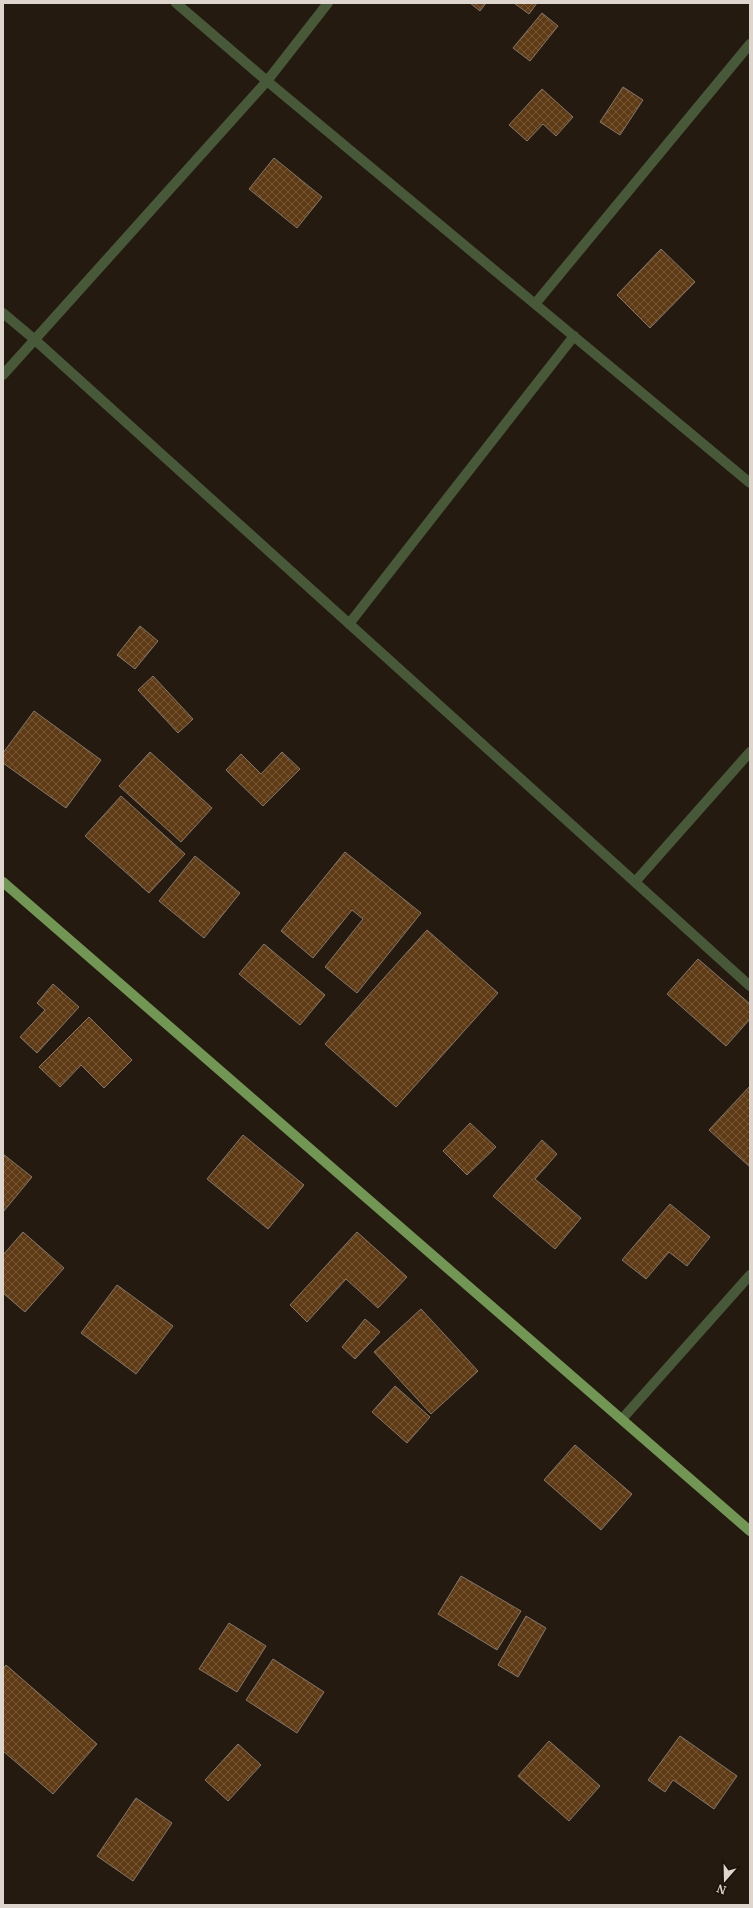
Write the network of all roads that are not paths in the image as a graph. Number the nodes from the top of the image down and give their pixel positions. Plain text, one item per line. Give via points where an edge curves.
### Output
1 (176, 3) edge
2 (328, 3) edge
3 (750, 44) edge
4 (267, 81) junction
5 (535, 304) junction
6 (3, 313) edge
7 (574, 336) junction
8 (34, 339) junction
9 (3, 374) edge
10 (750, 483) edge
11 (348, 624) junction
12 (750, 752) edge
13 (3, 882) edge
14 (635, 882) junction
15 (750, 986) edge
16 (750, 1275) edge
17 (622, 1419) junction
18 (750, 1531) edge

1 - 4 street
2 - 4 street
3 - 5 street
4 - 5 street
4 - 8 street
5 - 7 street
6 - 8 street
7 - 10 street
7 - 11 street
8 - 9 street
8 - 11 street
11 - 14 street
12 - 14 street
13 - 17 main road
14 - 15 street
16 - 17 street
17 - 18 main road

